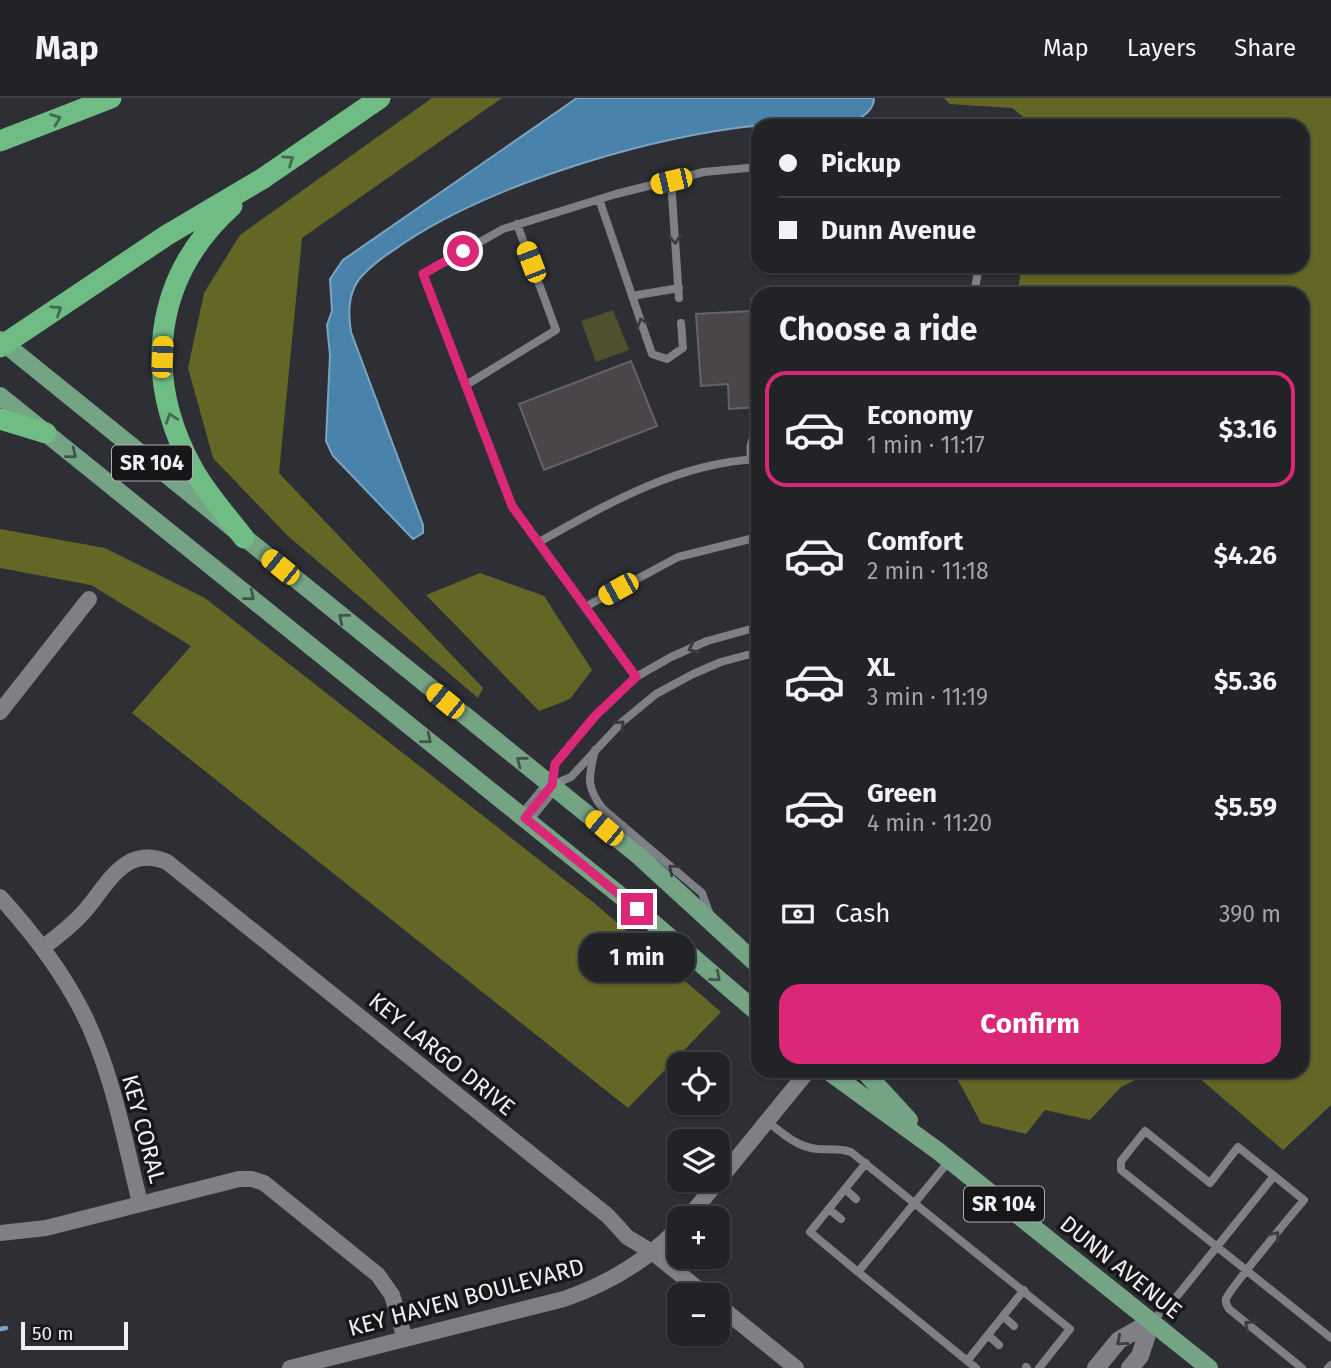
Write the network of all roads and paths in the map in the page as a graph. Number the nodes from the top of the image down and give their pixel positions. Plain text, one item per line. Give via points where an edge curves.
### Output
1 (111, 98) edge
2 (380, 98) edge
3 (0, 141) edge
4 (751, 168) edge
5 (261, 179) junction
6 (671, 181) junction
7 (599, 199) junction
8 (517, 224) junction
9 (678, 288) junction
10 (632, 296) junction
11 (679, 298) dead end
12 (681, 323) dead end
13 (1, 346) edge
14 (466, 385) junction
15 (0, 396) edge
16 (0, 419) edge
17 (46, 433) junction
18 (751, 460) edge
19 (244, 538) junction
20 (751, 539) edge
21 (538, 542) junction
22 (89, 599) dead end
23 (585, 607) junction
24 (751, 629) edge
25 (751, 654) edge
26 (636, 677) junction
27 (0, 712) edge
28 (596, 747) junction
29 (552, 785) junction
30 (525, 818) junction
31 (0, 897) edge
32 (712, 922) junction
33 (42, 948) junction
34 (751, 958) edge
35 (751, 1007) edge
36 (802, 1078) edge
37 (838, 1078) edge
38 (871, 1078) edge
39 (767, 1121) junction
40 (944, 1156) junction
41 (866, 1163) junction
42 (1273, 1176) junction
43 (845, 1189) junction
44 (856, 1199) dead end
45 (140, 1203) junction
46 (915, 1203) junction
47 (698, 1206) edge
48 (829, 1209) junction
49 (841, 1219) dead end
50 (885, 1222) dead end
51 (893, 1230) junction
52 (0, 1233) edge
53 (667, 1238) edge
54 (869, 1241) dead end
55 (1217, 1246) junction
56 (878, 1248) junction
57 (652, 1252) junction
58 (1247, 1271) junction
59 (859, 1272) junction
60 (691, 1283) edge
61 (1024, 1290) junction
62 (730, 1315) edge
63 (1003, 1316) junction
64 (1152, 1322) junction
65 (1014, 1326) dead end
66 (988, 1335) junction
67 (1331, 1338) edge
68 (405, 1339) junction
69 (999, 1345) dead end
70 (1042, 1349) dead end
71 (1050, 1355) junction
72 (967, 1361) junction
73 (290, 1368) edge
74 (796, 1368) edge
75 (976, 1368) edge
76 (1039, 1368) edge
77 (1096, 1368) edge
78 (1130, 1368) edge
79 (1209, 1368) edge
80 (1302, 1368) edge

3 -> 1 highway
5 -> 2 highway
4 - 6 lane
13 -> 5 highway via 167,235
19 -> 5 highway via 194,470 179,441 162,382 163,331 187,258 215,221
6 - 7 lane
6 -> 9 lane
7 - 8 lane
7 - 10 lane
8 - 14 lane via 556,330
8 - 14 lane via 423,274
9 - 10 lane
9 - 11 lane
12 -> 10 lane via 683,348 667,359 652,354
13 - 19 main road, SR 104
14 - 21 lane via 512,506
15 - 17 main road, SR 104
16 - 17 highway
17 -> 30 main road, SR 104
18 - 21 lane via 675,474 610,502
29 -> 19 main road, SR 104
20 - 23 lane via 678,557
21 - 23 lane
22 - 27 street
23 - 26 lane
24 -> 26 lane via 707,641
28 -> 25 lane via 656,694 693,674
26 - 29 lane via 555,764
28 - 29 lane via 571,777
32 -> 28 lane via 702,893 594,799 589,774
29 - 30 street
29 - 32 main road, SR 104
30 -> 35 main road, SR 104
31 - 33 street, KEY CORAL
32 - 34 main road, SR 104
33 - 45 street, KEY CORAL via 81,1009 102,1059
33 - 57 street, KEY LARGO DRIVE via 64,932 131,860 145,856 167,862 608,1216 627,1237
36 - 39 street
37 - 40 main road, DUNN AVENUE / SR 104
38 - 40 main road, DUNN AVENUE / SR 104
39 - 41 lane via 793,1141 815,1149 851,1152
39 - 47 street
40 - 46 lane
40 - 64 main road, DUNN AVENUE / SR 104
41 - 43 lane
41 - 46 lane
42 - 55 lane
42 - 55 lane via 1238,1147 1210,1183 1145,1131 1121,1161 1121,1170
58 -> 42 lane via 1304,1200
43 - 44 lane
43 - 48 lane
45 - 52 street via 46,1227
45 - 68 street, KEY CORAL via 239,1179 264,1183 378,1275 392,1295
46 - 51 lane
46 - 61 lane
48 - 49 lane
48 - 59 lane via 810,1232
50 - 51 lane
51 - 56 lane
53 - 57 street, KEY HAVEN BOULEVARD
54 - 56 lane
55 - 58 lane
55 - 64 lane
56 - 59 lane
57 - 60 street, KEY LARGO DRIVE
57 - 68 street, KEY HAVEN BOULEVARD via 616,1276 564,1299
58 - 67 lane
80 -> 58 lane via 1229,1309 1227,1296
59 - 72 lane
61 - 63 lane
61 - 71 lane via 1070,1329
62 - 74 street
63 - 65 lane
63 - 66 lane
64 -> 77 street via 1119,1340
64 - 78 street via 1140,1356
64 - 79 main road, DUNN AVENUE / SR 104
66 - 69 lane
66 - 72 lane
68 - 73 street, KEY HAVEN BOULEVARD
70 - 71 lane
71 - 76 lane
72 - 75 lane

